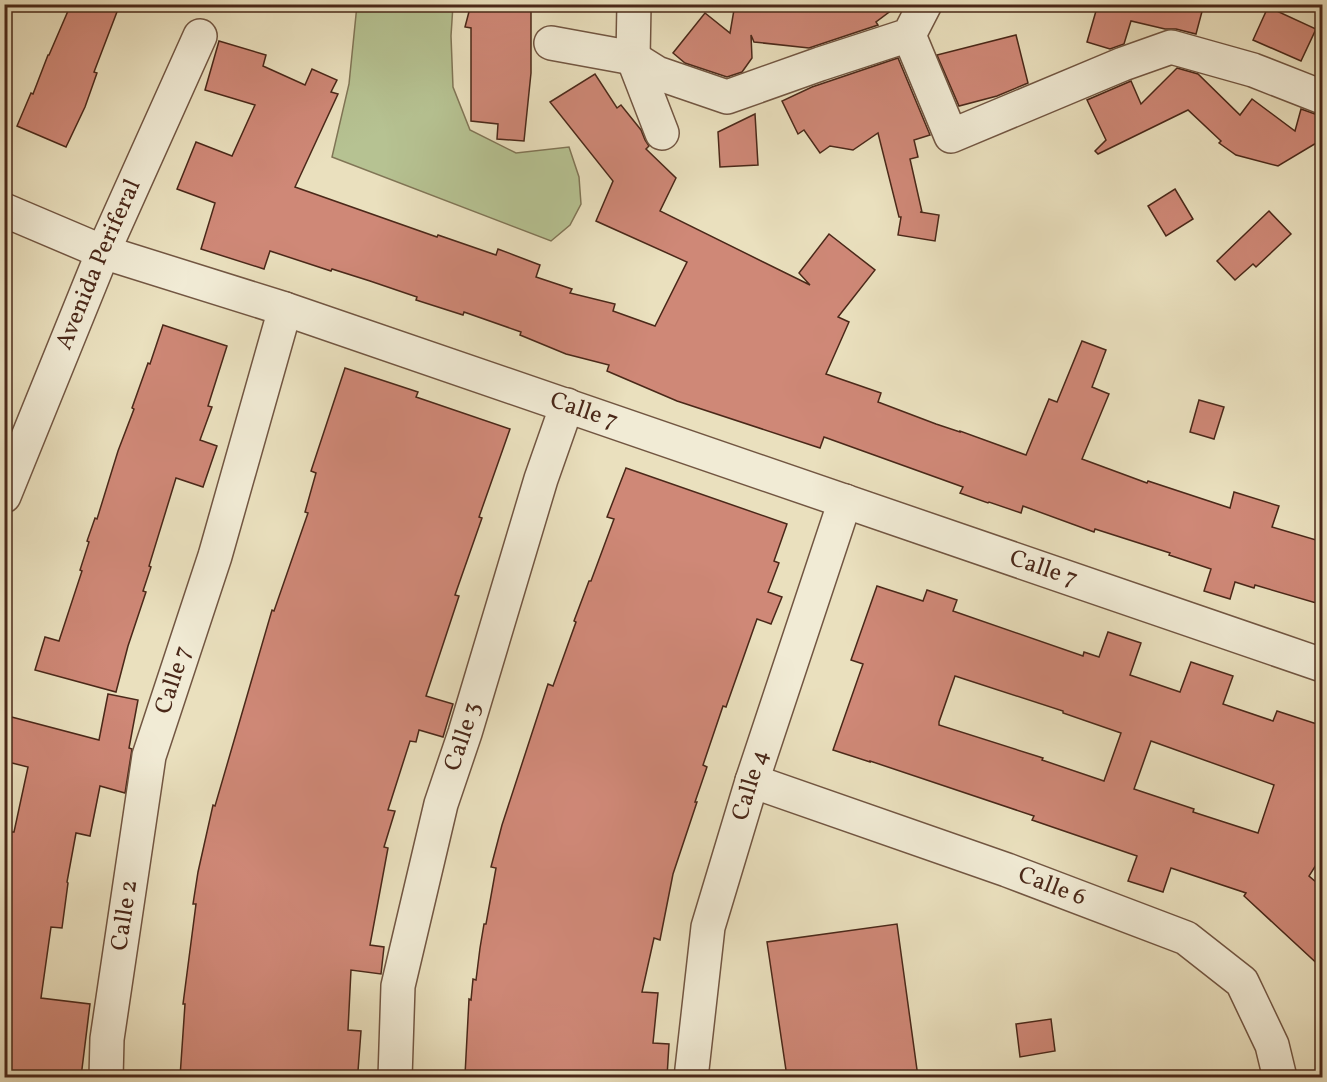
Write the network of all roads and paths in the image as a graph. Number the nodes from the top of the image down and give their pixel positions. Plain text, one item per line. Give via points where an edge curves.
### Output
1 (634, 4) edge
2 (925, 4) edge
3 (909, 35) junction
4 (200, 36) dead end
5 (551, 43) dead end
6 (633, 58) junction
7 (1323, 97) edge
8 (662, 133) dead end
9 (4, 210) edge
10 (103, 252) junction
11 (285, 309) junction
12 (567, 405) junction
13 (4, 496) edge
14 (845, 501) junction
15 (1323, 665) edge
16 (149, 756) joint
17 (752, 782) junction
18 (106, 1077) edge
19 (395, 1077) edge
20 (691, 1077) edge
21 (1280, 1077) edge

1 - 6 street
2 - 3 street
3 - 6 street via 727,97 657,73
3 - 7 street via 951,136 1171,47 1253,70
4 - 10 street, Avenida Periferal
5 - 6 street
6 - 8 street
9 - 10 street
10 - 11 street
10 - 13 street, Avenida Periferal
11 - 12 street, Calle 7
11 - 16 street, Calle 7 via 215,556
12 - 14 street, Calle 7
12 - 19 street, Calle 3 via 441,804 398,986
14 - 15 street, Calle 7
14 - 17 street, Calle 4
16 - 18 street, Calle 2 via 107,1039
17 - 20 street, Calle 4 via 708,927
17 - 21 street, Calle 6 via 1007,870 1186,938 1242,982 1272,1045

